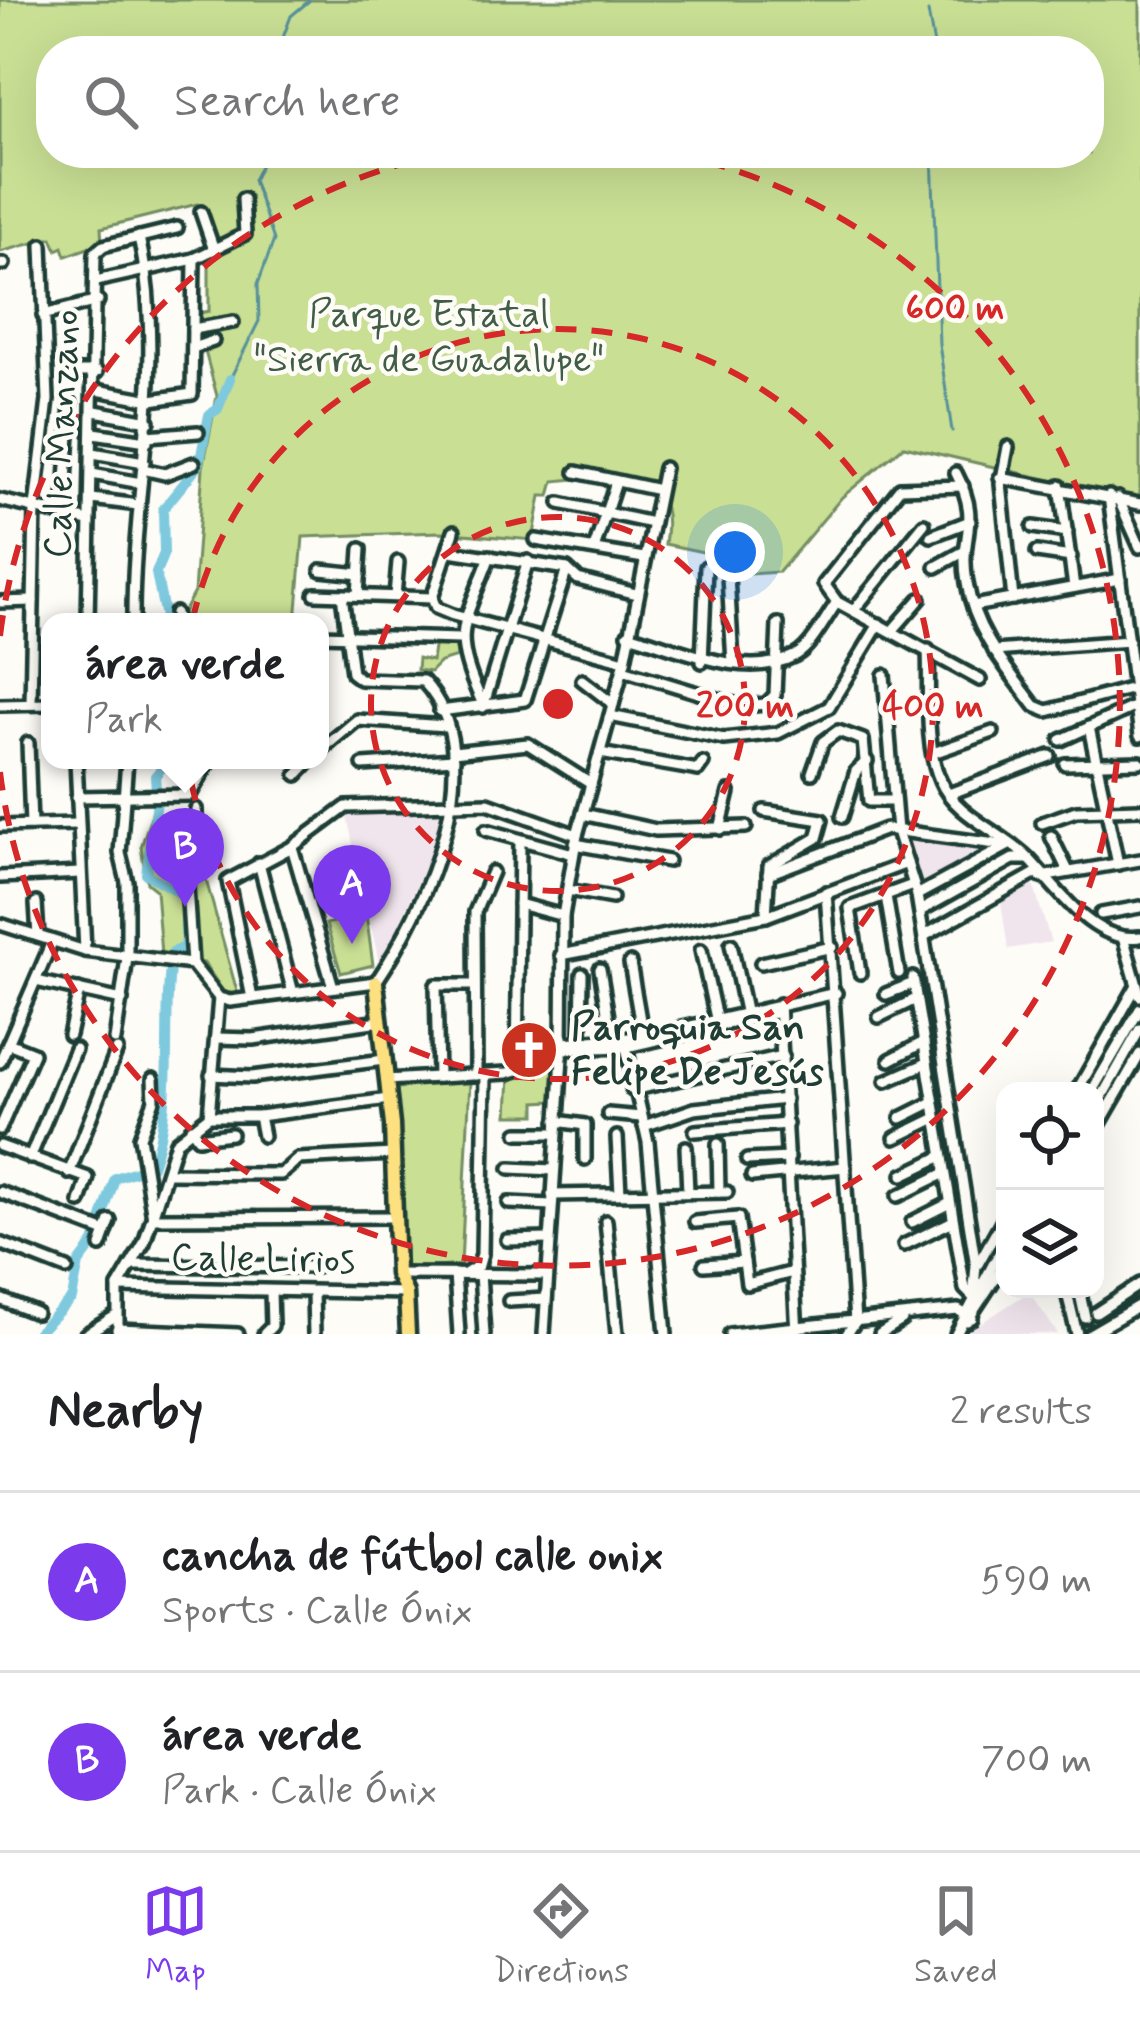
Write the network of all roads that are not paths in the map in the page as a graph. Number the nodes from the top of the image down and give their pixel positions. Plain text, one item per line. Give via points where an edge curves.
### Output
1 (243, 200) dead end
2 (201, 212) dead end
3 (177, 227) dead end
4 (139, 237) junction
5 (42, 245) dead end
6 (214, 250) junction
7 (194, 259) junction
8 (146, 269) junction
9 (96, 281) junction
10 (98, 301) junction
11 (43, 315) junction
12 (233, 322) dead end
13 (193, 329) junction
14 (213, 341) dead end
15 (193, 348) junction
16 (74, 372) dead end
17 (97, 372) junction
18 (97, 390) junction
19 (151, 400) junction
20 (70, 404) dead end
21 (95, 411) junction
22 (149, 421) junction
23 (199, 432) dead end
24 (94, 433) junction
25 (147, 439) junction
26 (1008, 447) dead end
27 (93, 453) junction
28 (194, 464) dead end
29 (144, 466) junction
30 (664, 468) dead end
31 (576, 472) dead end
32 (956, 473) dead end
33 (92, 474) junction
34 (1000, 478) junction
35 (616, 482) junction
36 (141, 483) junction
37 (963, 486) junction
38 (1060, 486) junction
39 (659, 490) junction
40 (1113, 497) junction
41 (92, 499) junction
42 (0, 500) edge
43 (560, 503) dead end
44 (1140, 504) edge
45 (138, 505) junction
46 (35, 506) junction
47 (64, 512) junction
48 (605, 514) junction
49 (970, 520) junction
50 (89, 521) junction
51 (652, 523) junction
52 (924, 524) dead end
53 (1033, 527) dead end
54 (454, 531) dead end
55 (1066, 532) junction
56 (932, 536) dead end
57 (536, 539) dead end
58 (595, 546) junction
59 (1140, 547) edge
60 (362, 549) dead end
61 (450, 551) junction
62 (965, 551) junction
63 (1037, 552) dead end
64 (490, 556) junction
65 (1070, 557) junction
66 (644, 558) junction
67 (528, 561) junction
68 (398, 562) dead end
69 (706, 567) dead end
70 (936, 567) dead end
71 (567, 569) junction
72 (321, 570) dead end
73 (360, 574) junction
74 (728, 576) dead end
75 (1120, 580) junction
76 (1074, 587) junction
77 (315, 594) dead end
78 (636, 594) junction
79 (342, 595) junction
80 (358, 595) junction
81 (395, 596) junction
82 (432, 598) junction
83 (1013, 598) junction
84 (920, 599) dead end
85 (33, 601) junction
86 (0, 602) edge
87 (837, 602) junction
88 (973, 606) junction
89 (854, 610) junction
90 (88, 613) edge
91 (133, 613) edge
92 (468, 616) junction
93 (778, 624) dead end
94 (879, 624) junction
95 (507, 627) junction
96 (892, 631) junction
97 (628, 634) junction
98 (329, 635) edge
99 (345, 635) junction
100 (546, 637) junction
101 (460, 639) junction
102 (1129, 641) junction
103 (928, 650) junction
104 (994, 651) junction
105 (778, 659) junction
106 (702, 662) junction
107 (733, 663) junction
108 (624, 666) junction
109 (884, 675) dead end
110 (582, 680) dead end
111 (980, 680) dead end
112 (1137, 687) edge
113 (32, 704) junction
114 (41, 704) edge
115 (482, 704) junction
116 (0, 705) edge
117 (1139, 709) edge
118 (611, 710) junction
119 (440, 711) junction
120 (446, 726) junction
121 (1089, 727) junction
122 (993, 732) dead end
123 (1140, 736) edge
124 (1061, 740) dead end
125 (28, 743) dead end
126 (329, 743) edge
127 (600, 753) junction
128 (933, 753) junction
129 (453, 756) junction
130 (1050, 756) dead end
131 (867, 760) junction
132 (1140, 762) edge
133 (1097, 763) junction
134 (1065, 764) dead end
135 (363, 765) dead end
136 (700, 766) dead end
137 (76, 769) edge
138 (126, 769) edge
139 (205, 769) edge
140 (303, 769) edge
141 (812, 773) dead end
142 (297, 775) dead end
143 (853, 782) junction
144 (867, 783) junction
145 (591, 784) junction
146 (729, 792) dead end
147 (949, 794) junction
148 (77, 797) junction
149 (122, 797) junction
150 (455, 801) junction
151 (893, 801) junction
152 (196, 808) dead end
153 (1106, 808) junction
154 (1140, 809) edge
155 (764, 811) dead end
156 (583, 814) junction
157 (842, 817) dead end
158 (1042, 823) dead end
159 (77, 824) junction
160 (31, 825) junction
161 (0, 826) edge
162 (746, 826) dead end
163 (720, 829) junction
164 (486, 830) dead end
165 (897, 831) junction
166 (1051, 836) dead end
167 (520, 841) junction
168 (575, 844) junction
169 (1009, 845) junction
170 (292, 848) junction
171 (1029, 859) junction
172 (1140, 860) edge
173 (668, 861) dead end
174 (259, 863) junction
175 (908, 863) junction
176 (1118, 863) junction
177 (1068, 871) junction
178 (491, 872) dead end
179 (80, 873) junction
180 (768, 874) junction
181 (1040, 874) junction
182 (0, 877) edge
183 (568, 890) junction
184 (915, 890) junction
185 (826, 892) junction
186 (886, 896) junction
187 (612, 898) dead end
188 (36, 903) dead end
189 (519, 904) junction
190 (1140, 907) edge
191 (920, 910) junction
192 (1101, 914) dead end
193 (563, 916) junction
194 (766, 916) junction
195 (3, 924) edge
196 (38, 936) junction
197 (924, 936) junction
198 (0, 938) edge
199 (1140, 938) edge
200 (1124, 940) junction
201 (52, 942) junction
202 (731, 944) dead end
203 (832, 946) junction
204 (701, 950) dead end
205 (86, 951) junction
206 (561, 955) junction
207 (128, 958) junction
208 (630, 963) dead end
209 (761, 963) dead end
210 (1136, 963) edge
211 (192, 964) junction
212 (600, 969) dead end
213 (860, 973) dead end
214 (899, 973) dead end
215 (582, 974) dead end
216 (36, 981) junction
217 (376, 982) junction
218 (476, 985) junction
219 (333, 987) junction
220 (79, 990) junction
221 (1138, 990) edge
222 (293, 993) junction
223 (836, 993) junction
224 (886, 994) dead end
225 (219, 998) junction
226 (252, 998) junction
227 (916, 999) junction
228 (122, 1000) junction
229 (779, 1008) junction
230 (1140, 1009) edge
231 (745, 1011) junction
232 (879, 1017) dead end
233 (716, 1018) junction
234 (380, 1021) junction
235 (1140, 1029) edge
236 (69, 1035) dead end
237 (215, 1037) junction
238 (643, 1037) junction
239 (6, 1040) edge
240 (580, 1040) junction
241 (612, 1041) junction
242 (923, 1042) junction
243 (626, 1047) junction
244 (76, 1049) dead end
245 (562, 1050) junction
246 (1140, 1054) edge
247 (782, 1056) junction
248 (384, 1060) junction
249 (890, 1060) dead end
250 (0, 1062) edge
251 (927, 1063) junction
252 (517, 1069) junction
253 (211, 1075) junction
254 (480, 1075) junction
255 (438, 1077) junction
256 (153, 1079) dead end
257 (386, 1080) junction
258 (886, 1081) dead end
259 (1082, 1082) edge
260 (1097, 1082) edge
261 (632, 1090) junction
262 (1104, 1093) edge
263 (389, 1099) junction
264 (785, 1099) junction
265 (933, 1102) junction
266 (608, 1114) dead end
267 (209, 1116) junction
268 (260, 1116) junction
269 (1104, 1116) edge
270 (901, 1118) dead end
271 (936, 1118) junction
272 (642, 1122) junction
273 (787, 1124) junction
274 (557, 1127) junction
275 (191, 1128) junction
276 (0, 1129) edge
277 (694, 1131) dead end
278 (518, 1133) dead end
279 (231, 1134) dead end
280 (262, 1136) dead end
281 (617, 1137) dead end
282 (895, 1138) dead end
283 (718, 1144) dead end
284 (0, 1145) edge
285 (686, 1148) dead end
286 (393, 1154) junction
287 (942, 1156) junction
288 (30, 1158) junction
289 (789, 1158) junction
290 (585, 1159) dead end
291 (746, 1160) dead end
292 (845, 1167) junction
293 (510, 1168) dead end
294 (554, 1169) junction
295 (69, 1173) junction
296 (167, 1173) junction
297 (790, 1173) junction
298 (945, 1173) junction
299 (903, 1175) dead end
300 (752, 1176) dead end
301 (0, 1192) edge
302 (653, 1192) junction
303 (688, 1192) junction
304 (620, 1193) junction
305 (898, 1196) dead end
306 (551, 1200) junction
307 (80, 1202) dead end
308 (509, 1203) dead end
309 (950, 1203) junction
310 (395, 1217) junction
311 (153, 1218) junction
312 (606, 1221) dead end
313 (953, 1221) junction
314 (695, 1222) dead end
315 (912, 1222) dead end
316 (996, 1232) edge
317 (549, 1239) junction
318 (507, 1240) dead end
319 (0, 1243) edge
320 (904, 1245) dead end
321 (101, 1246) dead end
322 (996, 1257) edge
323 (744, 1262) junction
324 (131, 1265) junction
325 (704, 1265) dead end
326 (976, 1266) junction
327 (316, 1267) dead end
328 (67, 1269) dead end
329 (793, 1272) junction
330 (398, 1274) junction
331 (460, 1274) junction
332 (480, 1274) junction
333 (547, 1275) junction
334 (996, 1276) edge
335 (1140, 1284) edge
336 (118, 1287) junction
337 (271, 1291) junction
338 (313, 1292) junction
339 (406, 1293) junction
340 (973, 1297) junction
341 (1072, 1298) edge
342 (1081, 1298) edge
343 (0, 1299) edge
344 (545, 1299) junction
345 (509, 1301) dead end
346 (1140, 1305) edge
347 (37, 1313) dead end
348 (117, 1315) junction
349 (906, 1317) junction
350 (1085, 1317) junction
351 (855, 1322) junction
352 (964, 1322) edge
353 (1095, 1331) edge
354 (118, 1332) edge
355 (797, 1333) edge
356 (86, 1334) edge
357 (238, 1334) edge
358 (264, 1334) edge
359 (314, 1334) edge
360 (408, 1334) edge
361 (459, 1334) edge
362 (484, 1334) edge
363 (544, 1334) edge
364 (617, 1334) edge
365 (666, 1334) edge
366 (730, 1334) edge
367 (847, 1334) edge
368 (880, 1334) edge
369 (1077, 1334) edge

1 - 6 street via 244,234
2 - 6 street
3 - 4 street
4 - 8 street
4 - 9 street, Calle Manzano via 98,248
5 - 11 street
6 - 7 street
7 - 8 street
7 - 13 street
8 - 9 street
8 - 19 street
9 - 10 street, Calle Manzano
10 - 11 street
10 - 17 street, Calle Manzano
11 - 46 street via 48,400
12 - 13 street
13 - 15 street
14 - 15 street
15 - 19 street via 192,394
16 - 17 street
17 - 18 street, Calle Manzano
18 - 19 street
18 - 21 street, Calle Manzano
19 - 22 street
20 - 47 street
21 - 22 street
21 - 24 street, Calle Manzano
22 - 25 street
23 - 25 street
24 - 25 street
24 - 27 street, Calle Manzano
25 - 29 street
26 - 34 street
27 - 29 street
27 - 33 street, Calle Manzano
28 - 29 street via 165,474
29 - 36 street
30 - 39 street
31 - 35 street
32 - 37 street
33 - 36 street
33 - 41 street, Calle Manzano
34 - 38 street
34 - 83 street
35 - 39 street
35 - 48 street
36 - 45 street
37 - 49 street
37 - 87 street via 900,488 824,579
38 - 40 street
38 - 55 street
39 - 51 street
40 - 44 street
40 - 59 street
40 - 75 street
41 - 45 street
41 - 50 street, Calle Manzano
42 - 46 street
43 - 48 street
45 - 91 street
46 - 47 street
46 - 85 street
47 - 50 street
48 - 51 street
48 - 58 street
49 - 56 street
49 - 62 street
50 - 90 street, Calle Manzano
51 - 66 street
52 - 89 street
53 - 55 street
54 - 61 street
55 - 65 street
57 - 58 street
58 - 66 street
60 - 73 street
61 - 64 street
61 - 82 street
62 - 70 street
62 - 88 street
63 - 65 street
64 - 67 street
64 - 92 street
65 - 76 street
66 - 78 street
67 - 71 street
67 - 95 street
68 - 81 street
69 - 106 street
71 - 78 street
71 - 100 street
72 - 73 street
73 - 80 street
74 - 107 street
75 - 76 street
75 - 102 street
76 - 83 street
77 - 79 street
78 - 97 street
79 - 80 street
79 - 99 street
80 - 81 street
81 - 82 street
82 - 92 street via 436,608
83 - 88 street
84 - 96 street
85 - 86 street
85 - 113 street
87 - 89 street
87 - 105 street via 802,649
88 - 104 street
89 - 94 street
92 - 95 street
92 - 101 street
93 - 105 street
94 - 96 street
94 - 118 street via 829,707 765,737 724,740
95 - 100 street
95 - 115 street
96 - 103 street
97 - 106 street
97 - 108 street
98 - 99 street
99 - 101 street
99 - 119 street via 356,677 423,681
100 - 108 street
100 - 115 street via 525,700
101 - 115 street
102 - 104 street
102 - 112 street
103 - 111 street
103 - 128 street
104 - 112 street via 1040,711
105 - 107 street
105 - 108 street via 775,695 741,706
106 - 107 street
108 - 118 street
109 - 151 street
110 - 118 street
112 - 117 street
113 - 114 street
113 - 116 street
115 - 119 street
117 - 121 street
117 - 123 street
118 - 127 street
119 - 120 street
120 - 126 street via 357,720
120 - 129 street
121 - 124 street
121 - 133 street
122 - 128 street
125 - 160 street
127 - 136 street
127 - 145 street
128 - 147 street
129 - 135 street
129 - 145 street via 528,744
129 - 150 street
130 - 147 street
131 - 141 street via 863,740 838,731 824,742
131 - 143 street
131 - 144 street
132 - 133 street
133 - 134 street
133 - 153 street
137 - 148 street
138 - 149 street
139 - 149 street via 190,795
140 - 142 street
143 - 144 street
143 - 157 street
144 - 151 street via 869,801
145 - 156 street
146 - 163 street
147 - 169 street
148 - 149 street
148 - 159 street
149 - 207 street
150 - 168 street via 488,803
150 - 170 street via 346,807
150 - 217 street
151 - 165 street
152 - 211 street via 196,863 186,871
153 - 154 street
153 - 158 street
153 - 176 street
155 - 180 street via 822,820 817,838 772,862
156 - 163 street via 656,830
156 - 168 street
159 - 160 street
159 - 179 street
160 - 161 street
162 - 163 street
164 - 167 street
165 - 169 street
165 - 175 street
165 - 180 street
166 - 177 street
167 - 168 street
167 - 189 street
168 - 173 street
168 - 183 street
169 - 171 street
169 - 184 street
170 - 174 street
170 - 219 street
171 - 181 street
171 - 191 street
172 - 176 street
174 - 222 street
174 - 226 street via 228,881
175 - 184 street
175 - 185 street
176 - 177 street
177 - 181 street
178 - 218 street via 476,912
179 - 182 street
179 - 205 street
180 - 194 street
181 - 197 street
181 - 200 street via 1071,908
183 - 187 street
183 - 193 street
184 - 186 street
184 - 191 street
185 - 194 street
185 - 203 street
186 - 213 street via 850,908
186 - 214 street
188 - 196 street
189 - 193 street
189 - 252 street
190 - 192 street
191 - 197 street
193 - 206 street
194 - 206 street
195 - 196 street
195 - 198 street
196 - 201 street
197 - 326 street
199 - 200 street
200 - 210 street
201 - 205 street
201 - 216 street
202 - 231 street
203 - 209 street
203 - 223 street
204 - 233 street
205 - 207 street
206 - 245 street
207 - 211 street
207 - 228 street
208 - 238 street
210 - 221 street
211 - 225 street
212 - 241 street
215 - 240 street
216 - 220 street
216 - 239 street
217 - 219 street
217 - 234 main road
218 - 254 street
218 - 255 street via 436,985
219 - 222 street
220 - 228 street
220 - 236 street
221 - 259 street
222 - 226 street
223 - 229 street
223 - 292 street
224 - 227 street via 913,980
225 - 226 street
225 - 237 street
227 - 232 street
227 - 242 street
228 - 295 street via 116,1045
229 - 231 street
229 - 243 street
229 - 247 street
230 - 260 street
231 - 233 street
233 - 238 street
234 - 237 street
234 - 248 main road
235 - 262 street
237 - 253 street
238 - 241 street
239 - 250 street
239 - 276 street via 33,1053
240 - 241 street
240 - 245 street
242 - 249 street
242 - 251 street
243 - 245 street
243 - 261 street
244 - 288 street
245 - 252 street
245 - 274 street
246 - 269 street
247 - 261 street
247 - 264 street
248 - 253 street
248 - 257 main road
251 - 258 street
251 - 265 street
252 - 254 street
253 - 267 street
254 - 255 street
254 - 331 street via 482,1254
255 - 257 street
256 - 311 street via 140,1138
257 - 263 main road
261 - 272 street
263 - 268 street
263 - 286 main road
264 - 272 street
264 - 273 street
265 - 270 street
265 - 271 street
266 - 272 street
267 - 268 street
267 - 275 street
268 - 280 street
271 - 282 street
271 - 287 street
272 - 302 street
273 - 277 street
273 - 289 street
274 - 278 street
274 - 290 street via 586,1125
274 - 294 street
275 - 279 street via 198,1138
275 - 296 street via 176,1142
281 - 304 street
283 - 303 street via 723,1192
284 - 288 street
285 - 303 street
286 - 296 street via 298,1159 281,1174
286 - 310 main road
287 - 298 street
287 - 299 street
288 - 295 street
289 - 291 street
289 - 297 street
292 - 297 street
292 - 351 street
293 - 294 street
294 - 306 street
295 - 307 street via 88,1178
296 - 311 street
297 - 300 street
297 - 329 street
298 - 305 street
298 - 309 street
301 - 321 street via 105,1227
302 - 303 street
302 - 304 street
302 - 365 street
304 - 306 street
306 - 308 street
306 - 317 street
309 - 313 street
309 - 315 street
310 - 311 street
310 - 330 main road
311 - 324 street
312 - 364 street
313 - 320 street
313 - 340 street via 964,1289
314 - 323 street via 738,1218
316 - 326 street
317 - 318 street
317 - 333 street
319 - 328 street
322 - 340 street
323 - 325 street
323 - 329 street via 750,1285
324 - 327 street
324 - 336 street
326 - 340 street
329 - 355 street
330 - 331 street
330 - 339 main road
331 - 332 street
331 - 361 street
332 - 333 street
332 - 362 street
333 - 344 street
334 - 352 street
335 - 350 street
336 - 337 street, Calle Lirios
336 - 348 street
337 - 338 street, Calle Lirios
337 - 358 street via 272,1326
338 - 339 street, Calle Lirios
338 - 359 street
339 - 360 main road
340 - 352 street
341 - 350 street
342 - 350 street
343 - 347 street
344 - 345 street
344 - 363 street
346 - 353 street
348 - 354 street
348 - 356 street
349 - 351 street
349 - 352 street via 958,1310
349 - 368 street
350 - 353 street
350 - 369 street
351 - 355 street
351 - 367 street
354 - 357 street
355 - 366 street

